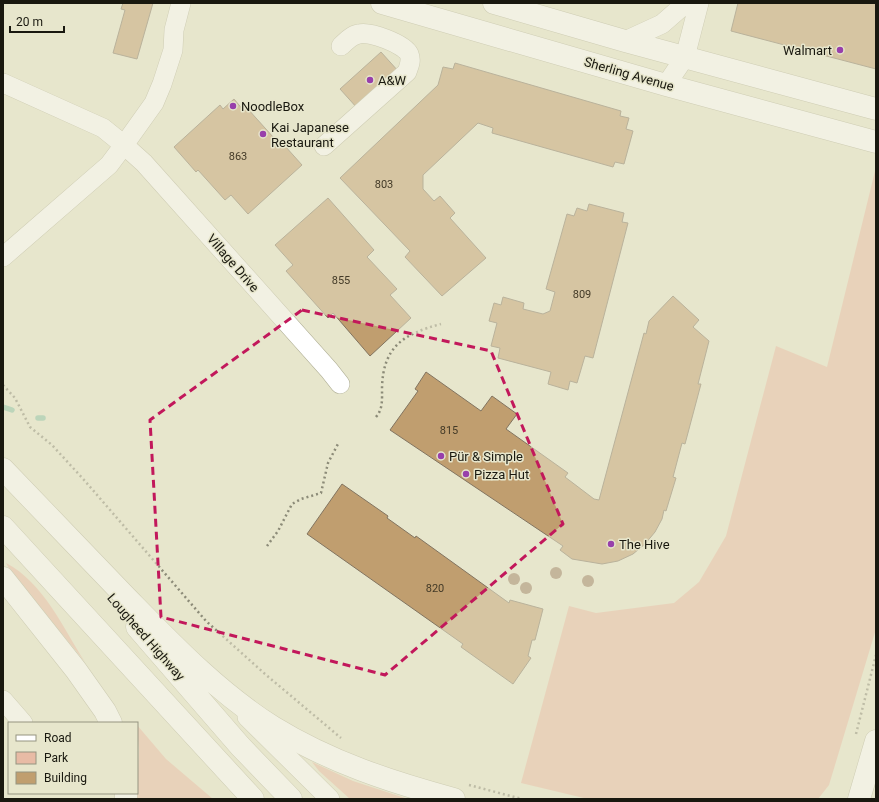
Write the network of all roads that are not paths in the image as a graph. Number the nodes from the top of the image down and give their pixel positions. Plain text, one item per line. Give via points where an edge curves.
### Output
1 (181, 3) edge
2 (382, 3) edge
3 (494, 3) edge
4 (686, 3) edge
5 (699, 3) edge
6 (625, 41) junction
7 (341, 46) dead end
8 (685, 57) junction
9 (3, 83) edge
10 (666, 85) junction
11 (876, 109) edge
12 (876, 142) edge
13 (124, 145) junction
14 (324, 146) dead end
15 (3, 256) edge
16 (340, 384) dead end
17 (3, 469) edge
18 (3, 473) edge
19 (3, 527) edge
20 (3, 578) edge
21 (156, 628) junction
22 (3, 700) edge
23 (22, 722) edge
24 (110, 722) edge
25 (876, 741) edge
26 (866, 776) junction
27 (459, 791) edge
28 (253, 799) edge
29 (291, 799) edge
30 (330, 799) edge
31 (855, 799) edge
32 (861, 799) edge

1 - 13 lane via 174,30 173,50 154,103
2 - 10 main road, Sherling Avenue
3 - 6 main road
4 - 6 lane via 662,24
5 - 8 lane
6 - 8 main road
7 - 14 lane via 360,34 372,35 401,46 409,54 411,63 407,72
8 - 10 lane
8 - 11 main road
9 - 13 lane, Village Drive via 103,128
10 - 12 main road, Sherling Avenue
13 - 15 lane via 109,165
13 - 16 lane, Village Drive via 144,163
17 - 21 main road
18 - 29 main road, Lougheed Highway via 240,746
19 - 28 main road
20 - 24 main road via 76,670 102,705
21 - 27 main road via 211,680 247,709 299,742 366,773
21 - 30 lane
22 - 23 lane
25 - 26 main road
26 - 31 main road
26 - 32 main road

